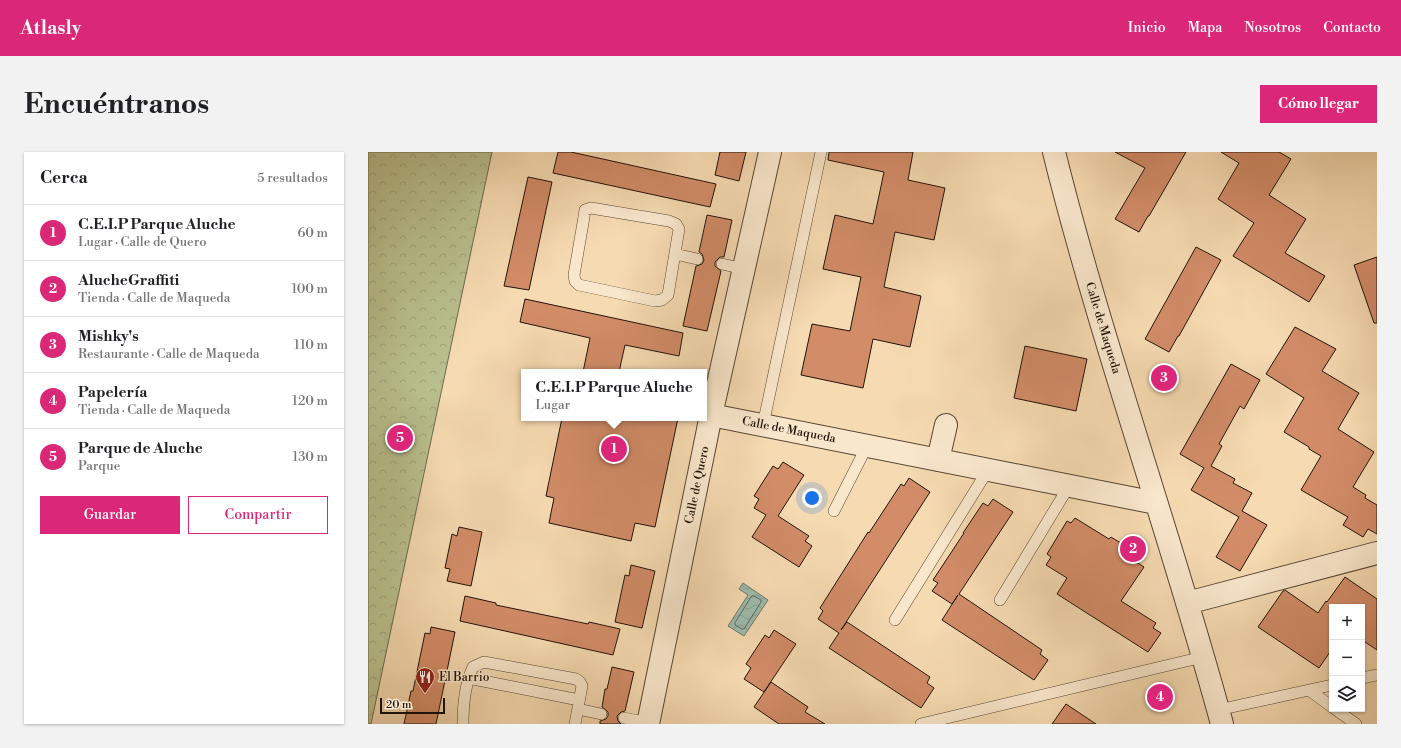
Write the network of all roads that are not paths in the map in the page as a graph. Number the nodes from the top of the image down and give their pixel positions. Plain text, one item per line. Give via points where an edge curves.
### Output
1 (770, 152) edge
2 (821, 152) edge
3 (1054, 152) edge
4 (675, 254) junction
5 (697, 259) dead end
6 (722, 264) dead end
7 (744, 269) junction
8 (711, 415) junction
9 (763, 425) junction
10 (946, 425) dead end
11 (867, 446) junction
12 (938, 460) junction
13 (988, 470) junction
14 (1069, 486) junction
15 (1156, 503) junction
16 (834, 511) dead end
17 (1377, 553) edge
18 (1000, 600) dead end
19 (1188, 603) junction
20 (895, 620) dead end
21 (1203, 658) junction
22 (1377, 675) edge
23 (1365, 677) edge
24 (468, 678) junction
25 (1329, 686) edge
26 (1309, 690) junction
27 (578, 704) junction
28 (1329, 705) edge
29 (1339, 712) edge
30 (601, 714) dead end
31 (1220, 717) edge
32 (624, 718) dead end
33 (648, 723) edge
34 (463, 724) edge
35 (575, 724) edge
36 (921, 724) edge
37 (1356, 724) edge

1 - 7 street, Calle de Quero
2 - 9 lane
3 - 15 street, Calle de Maqueda via 1071,222
4 - 4 lane via 679,229 676,224 591,208 585,210 575,281 579,285 662,300 668,295
4 - 5 lane
6 - 7 lane
7 - 8 street, Calle de Quero
8 - 9 street, Calle de Maqueda
8 - 33 street, Calle de Quero
9 - 11 street, Calle de Maqueda
10 - 12 street
11 - 12 street, Calle de Maqueda
11 - 16 lane
12 - 13 street, Calle de Maqueda
13 - 14 street, Calle de Maqueda
13 - 20 lane
14 - 15 street, Calle de Maqueda
14 - 18 lane
15 - 19 street, Calle de Maqueda
17 - 19 street
19 - 21 street, Calle de Maqueda
21 - 31 street, Calle de Maqueda
21 - 36 lane
22 - 23 lane
24 - 27 lane
24 - 27 lane via 473,667 484,662 576,678 582,686
24 - 34 lane
25 - 26 lane
26 - 28 lane
26 - 31 lane
27 - 30 lane
27 - 35 lane
29 - 37 lane
32 - 33 lane

